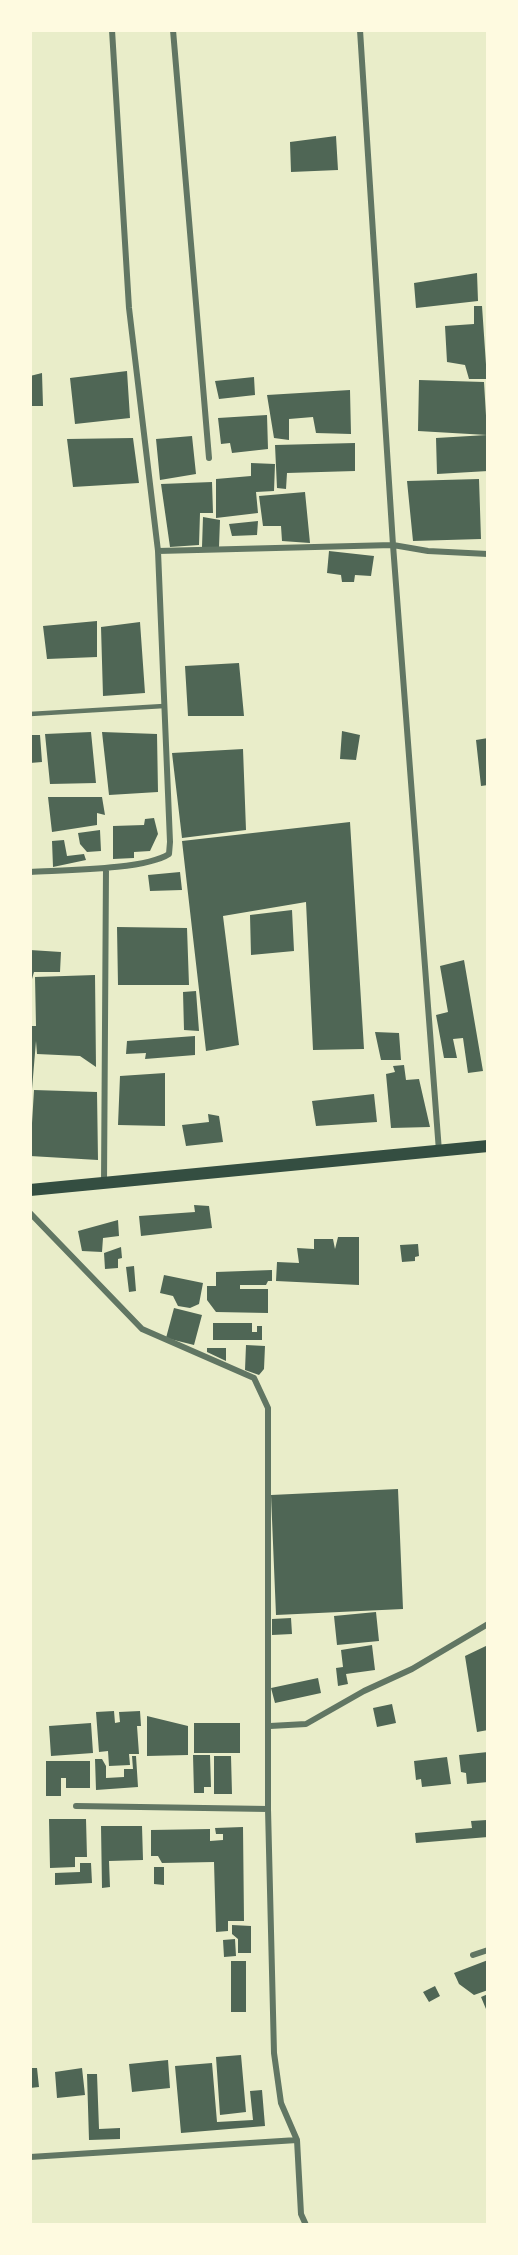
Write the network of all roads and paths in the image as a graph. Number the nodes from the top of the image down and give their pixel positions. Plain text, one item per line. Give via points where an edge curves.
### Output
1 (112, 30) edge
2 (173, 30) edge
3 (360, 30) edge
4 (209, 458) dead end
5 (393, 545) junction
6 (158, 551) junction
7 (488, 554) edge
8 (164, 706) junction
9 (30, 714) edge
10 (106, 868) junction
11 (30, 872) edge
12 (488, 1146) edge
13 (439, 1151) junction
14 (104, 1183) junction
15 (30, 1190) edge
16 (30, 1213) edge
17 (488, 1624) edge
18 (270, 1726) junction
19 (76, 1806) dead end
20 (268, 1809) junction
21 (488, 1950) edge
22 (473, 1954) dead end
23 (297, 2140) junction
24 (30, 2157) edge
25 (306, 2225) edge

1 - 6 street via 129,308
2 - 4 street
3 - 5 street
5 - 6 street
5 - 7 street
5 - 13 street
6 - 8 street
8 - 9 lane
8 - 10 street via 169,854 160,860
10 - 11 street
10 - 14 street
12 - 13 main road
13 - 14 main road
14 - 15 main road
16 - 18 street via 142,1329 254,1378 268,1408
17 - 18 street via 306,1724
18 - 20 street
19 - 20 street
20 - 23 street via 274,2053 281,2103
21 - 22 street
23 - 24 street
23 - 25 street via 301,2214

